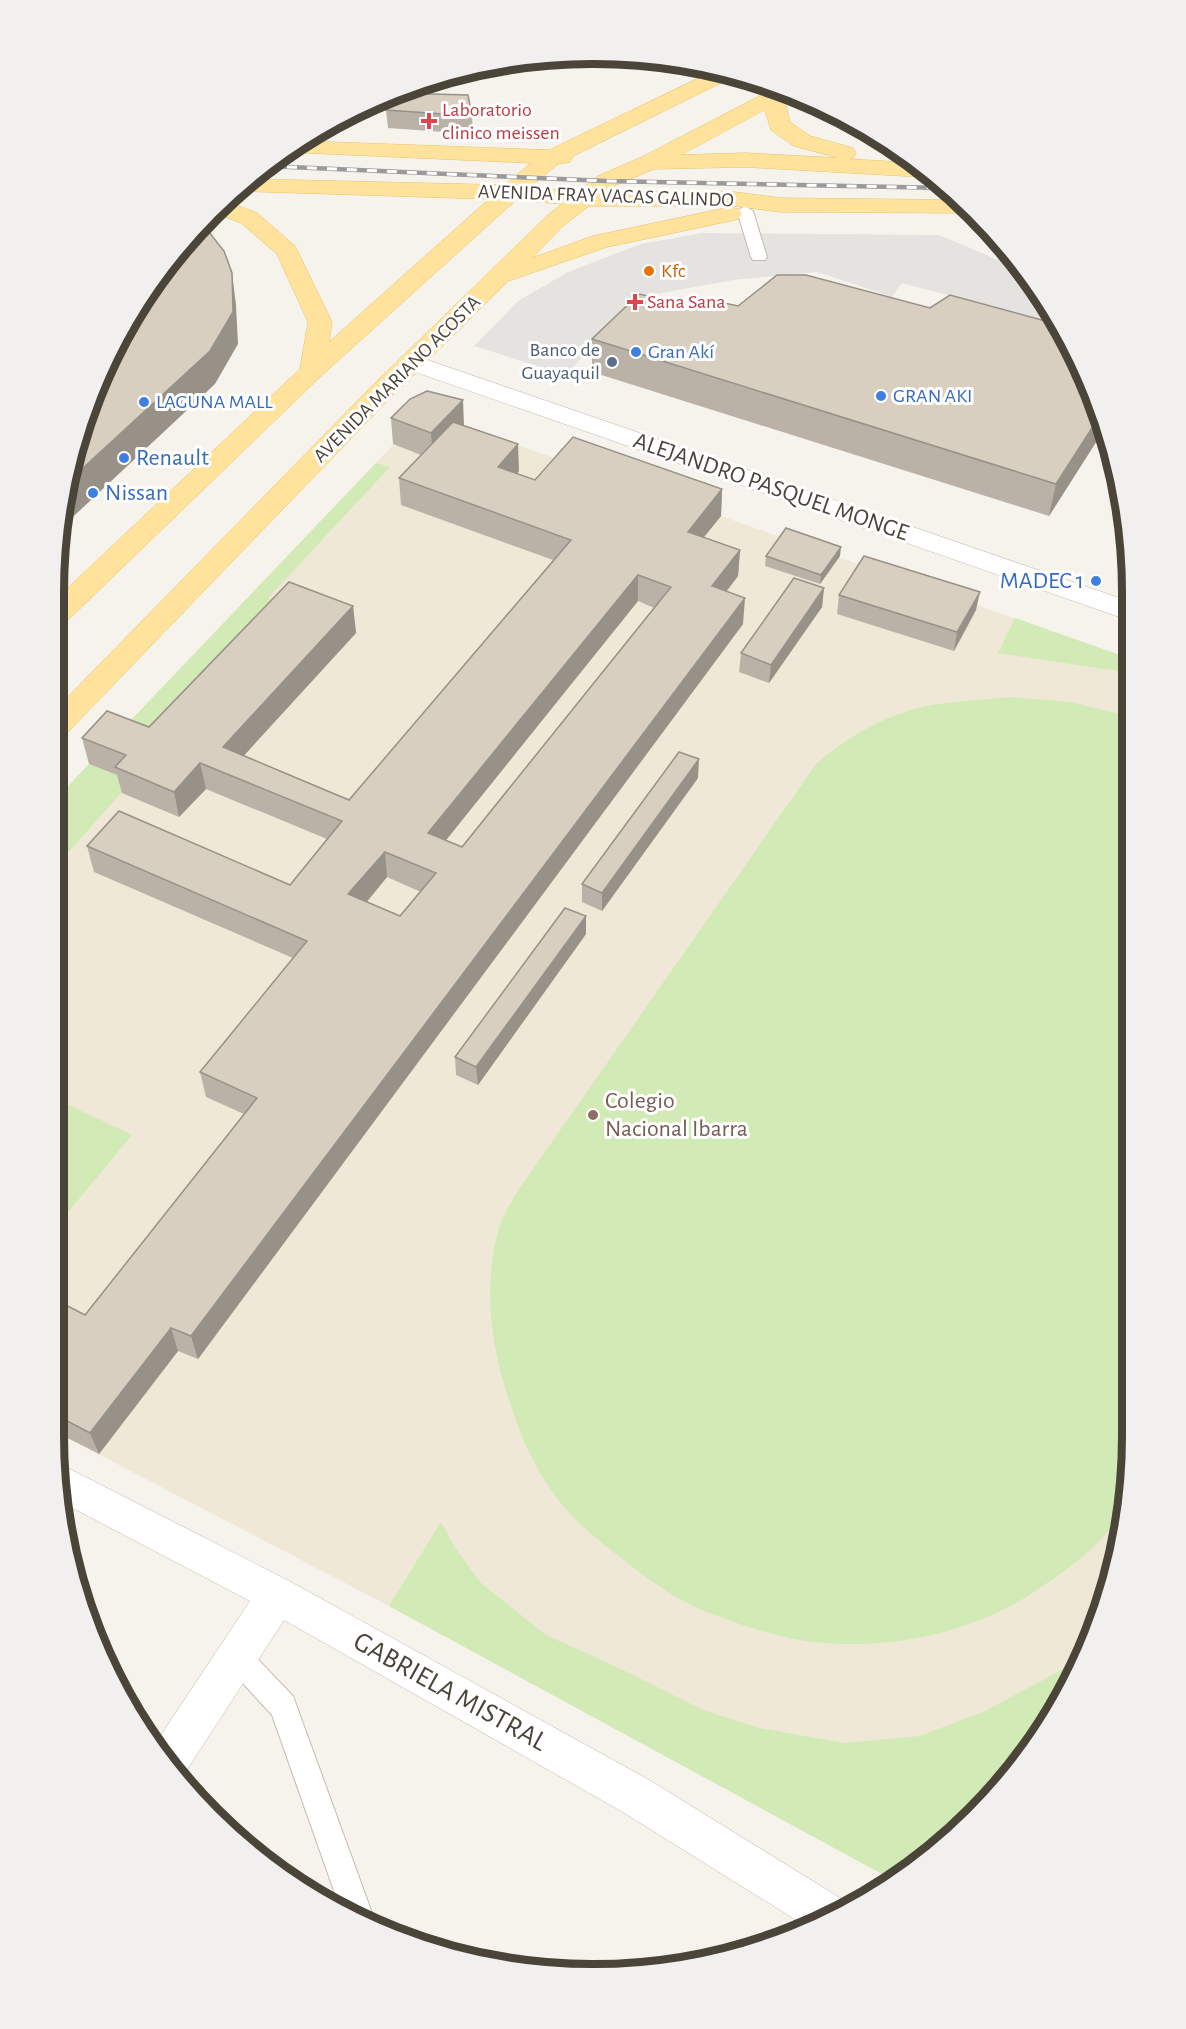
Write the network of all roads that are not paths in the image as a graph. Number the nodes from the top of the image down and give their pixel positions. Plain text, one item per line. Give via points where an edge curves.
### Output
1 (713, 79) edge
2 (774, 97) edge
3 (780, 99) edge
4 (309, 148) edge
5 (554, 156) junction
6 (650, 162) junction
7 (906, 168) edge
8 (909, 170) edge
9 (256, 186) edge
10 (509, 192) junction
11 (580, 199) junction
12 (781, 205) junction
13 (953, 207) edge
14 (229, 210) edge
15 (745, 211) junction
16 (759, 257) dead end
17 (500, 276) junction
18 (410, 362) junction
19 (312, 371) junction
20 (64, 606) edge
21 (1122, 609) edge
22 (64, 719) edge
23 (67, 1486) edge
24 (277, 1595) junction
25 (236, 1656) junction
26 (172, 1755) edge
27 (355, 1908) edge
28 (823, 1912) edge

1 - 5 main road
2 - 6 main road, AVENIDA MARIANO ACOSTA
3 - 7 main road via 776,105 778,124 802,141
4 - 5 main road, AVENIDA FRAY VACAS GALINDO
5 - 6 main road, AVENIDA FRAY VACAS GALINDO
5 - 10 main road
6 - 8 main road, AVENIDA FRAY VACAS GALINDO via 744,160
6 - 11 main road, AVENIDA MARIANO ACOSTA via 606,181
9 - 10 main road, AVENIDA FRAY VACAS GALINDO
10 - 11 main road, AVENIDA FRAY VACAS GALINDO
10 - 19 main road
11 - 12 main road, AVENIDA FRAY VACAS GALINDO via 734,199
11 - 17 main road, AVENIDA MARIANO ACOSTA
12 - 13 main road, AVENIDA FRAY VACAS GALINDO
12 - 15 main road
14 - 19 main road via 249,218 287,251 320,322
15 - 16 lane
15 - 17 main road via 601,241
17 - 18 main road, AVENIDA MARIANO ACOSTA
18 - 21 street, ALEJANDRO PASQUEL MONGE
18 - 22 main road, AVENIDA MARIANO ACOSTA
19 - 20 main road
23 - 24 street, GABRIELA MISTRAL
24 - 25 street
24 - 28 street, GABRIELA MISTRAL via 636,1796
25 - 26 street
25 - 27 lane via 283,1706

